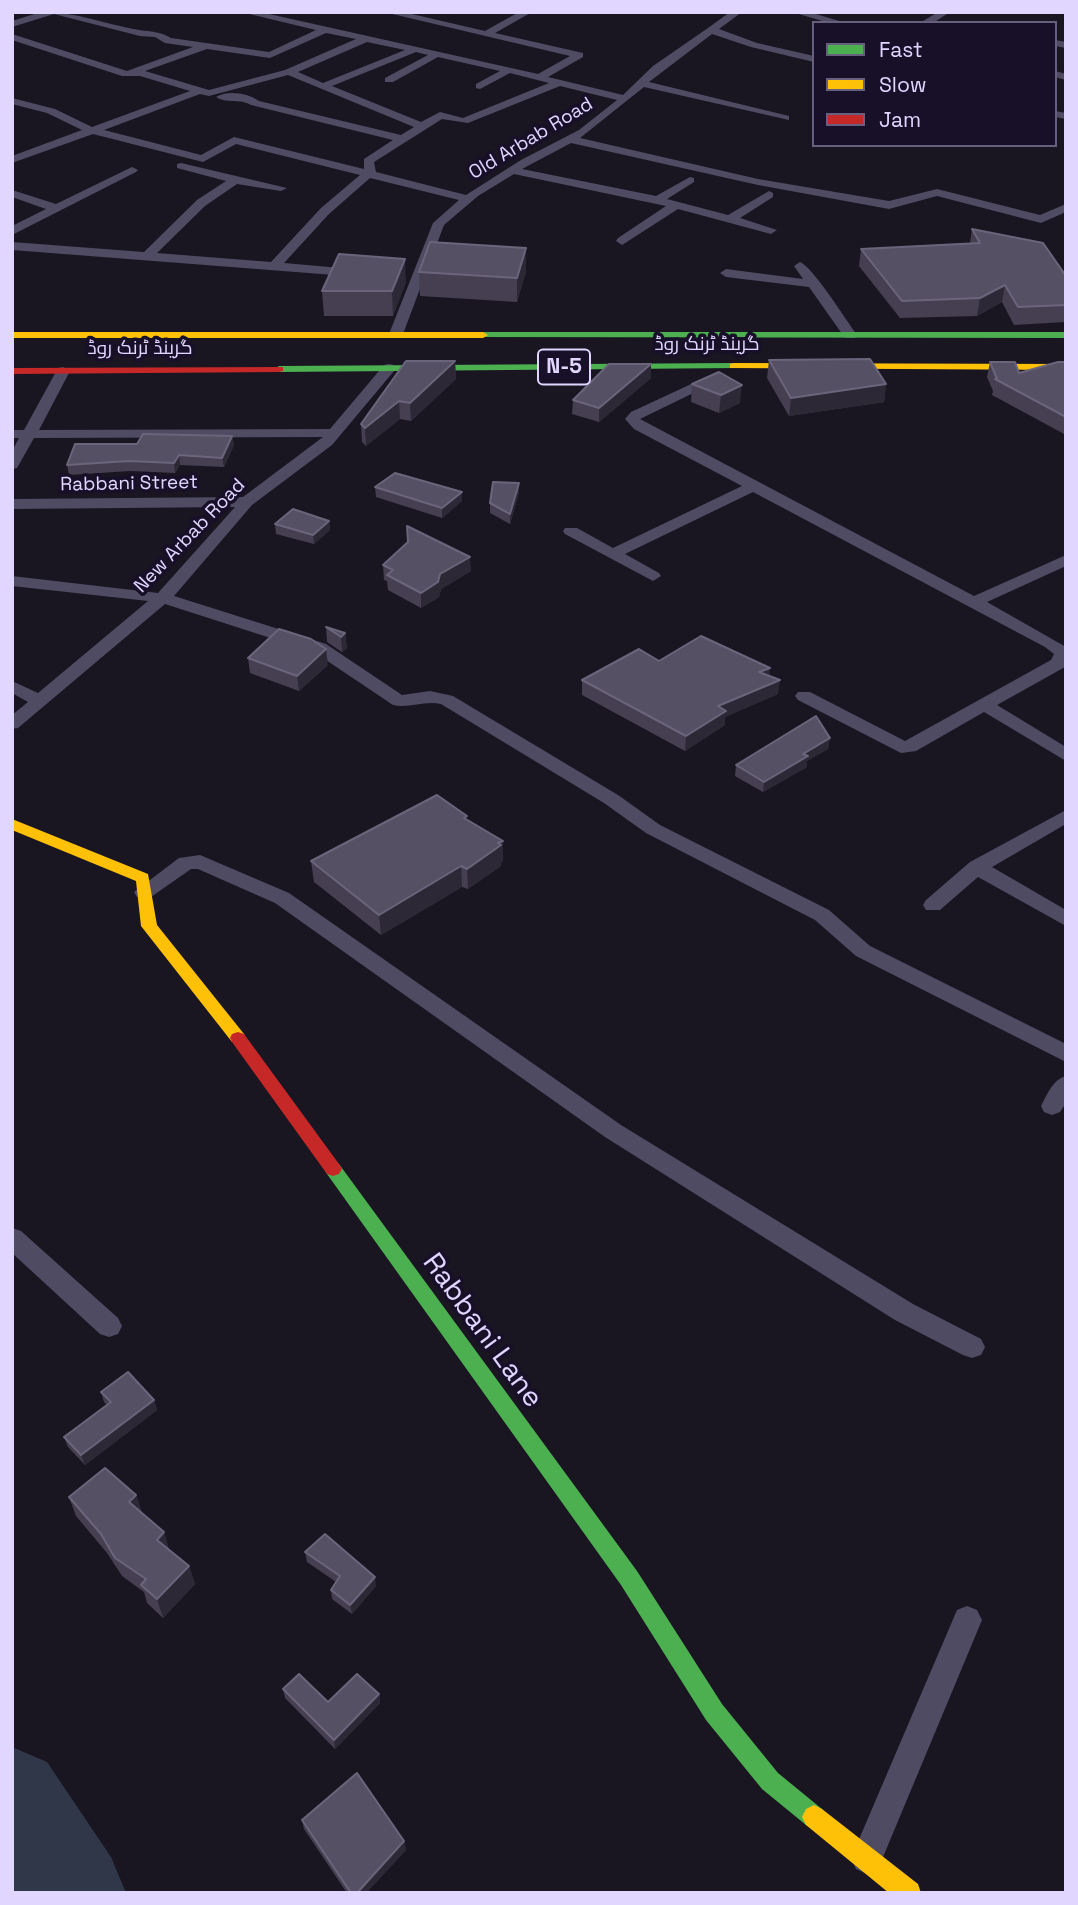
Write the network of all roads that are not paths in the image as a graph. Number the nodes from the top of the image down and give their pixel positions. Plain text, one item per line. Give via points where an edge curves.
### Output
1 (54, 12) edge
2 (246, 12) edge
3 (389, 12) edge
4 (527, 12) edge
5 (737, 12) edge
6 (797, 12) edge
7 (945, 12) edge
8 (409, 14) edge
9 (833, 21) edge
10 (929, 21) edge
11 (12, 24) edge
12 (450, 26) junction
13 (324, 30) junction
14 (711, 30) junction
15 (486, 34) junction
16 (12, 37) edge
17 (365, 39) junction
18 (206, 47) junction
19 (413, 50) junction
20 (437, 54) junction
21 (812, 59) edge
22 (509, 70) junction
23 (289, 72) junction
24 (126, 74) junction
25 (540, 77) junction
26 (389, 80) dead end
27 (560, 82) junction
28 (641, 83) junction
29 (324, 86) junction
30 (480, 86) dead end
31 (205, 91) junction
32 (625, 99) junction
33 (12, 101) edge
34 (785, 118) dead end
35 (422, 126) junction
36 (94, 131) junction
37 (402, 139) junction
38 (570, 139) junction
39 (12, 160) edge
40 (172, 164) dead end
41 (131, 170) dead end
42 (512, 170) junction
43 (369, 172) junction
44 (235, 180) junction
45 (690, 180) dead end
46 (281, 188) dead end
47 (12, 193) edge
48 (769, 195) dead end
49 (469, 199) junction
50 (658, 200) junction
51 (676, 205) junction
52 (1066, 207) edge
53 (58, 209) junction
54 (732, 218) junction
55 (771, 230) dead end
56 (12, 231) edge
57 (622, 241) dead end
58 (12, 246) edge
59 (145, 258) junction
60 (800, 266) dead end
61 (274, 267) junction
62 (726, 273) dead end
63 (379, 274) edge
64 (814, 284) junction
65 (396, 334) junction
66 (12, 335) edge
67 (796, 335) junction
68 (850, 335) junction
69 (895, 335) junction
70 (1066, 335) edge
71 (738, 366) junction
72 (815, 366) junction
73 (919, 367) junction
74 (1066, 367) edge
75 (389, 368) junction
76 (12, 371) edge
77 (63, 371) junction
78 (334, 433) junction
79 (12, 434) edge
80 (31, 434) junction
81 (12, 465) edge
82 (754, 486) junction
83 (247, 502) junction
84 (12, 504) edge
85 (571, 531) dead end
86 (613, 554) junction
87 (1066, 560) edge
88 (653, 576) dead end
89 (12, 580) edge
90 (162, 598) junction
91 (974, 602) junction
92 (12, 686) edge
93 (804, 696) dead end
94 (40, 701) junction
95 (986, 706) junction
96 (12, 724) edge
97 (1066, 755) edge
98 (1066, 816) edge
99 (12, 824) edge
100 (977, 867) junction
101 (144, 892) junction
102 (933, 905) dead end
103 (1066, 919) edge
104 (1066, 1054) edge
105 (1066, 1084) edge
106 (1052, 1106) dead end
107 (12, 1238) edge
108 (109, 1326) dead end
109 (972, 1347) dead end
110 (967, 1620) dead end
111 (867, 1858) junction
112 (909, 1893) edge

1 - 11 street
1 - 18 street
2 - 13 street
3 - 8 street
4 - 15 street
5 - 14 street, Old Arbab Road
6 - 9 street
7 - 10 street
8 - 12 street
12 - 15 street
12 - 19 street
13 - 17 street
13 - 18 street via 270,55
14 - 21 street
14 - 28 street, Old Arbab Road
15 - 25 street via 579,55
16 - 24 street
17 - 19 street
17 - 23 street
18 - 24 street
19 - 20 street
19 - 29 street
20 - 22 street
20 - 26 street
22 - 25 street
22 - 30 street
23 - 29 street
23 - 31 street
24 - 31 street
25 - 27 street
27 - 32 street
27 - 35 street via 464,121 440,115
28 - 32 street, Old Arbab Road
28 - 34 street
29 - 35 street
31 - 36 street
31 - 37 street via 223,98 246,97
32 - 38 street, Old Arbab Road
33 - 36 street via 51,111
35 - 37 street
36 - 39 street
36 - 43 street via 203,159 234,140
37 - 43 street via 368,161
38 - 42 street, Old Arbab Road
38 - 52 street via 758,182 890,205 937,192 1041,219
40 - 44 street
41 - 53 street
42 - 49 street, Old Arbab Road
42 - 50 street
43 - 49 street
43 - 61 street via 325,211
44 - 46 street
44 - 59 street via 201,203
45 - 50 street
47 - 53 street
48 - 54 street
49 - 65 street, Old Arbab Road via 439,223 411,277
50 - 51 street
51 - 54 street
51 - 57 street
53 - 56 street
54 - 55 street
58 - 59 street
59 - 61 street
60 - 64 street
61 - 63 street
62 - 64 street
64 - 68 street
65 - 66 main road, گرینڈ ٹرنک روڈ / N-5
65 - 67 main road, گرینڈ ٹرنک روڈ / N-5
67 - 68 main road, گرینڈ ٹرنک روڈ / N-5
67 - 72 main road via 817,338 832,348 833,353
68 - 69 main road, گرینڈ ٹرنک روڈ / N-5
69 - 70 main road, گرینڈ ٹرنک روڈ / N-5
69 - 73 main road via 881,344 883,354
71 - 72 main road, گرینڈ ٹرنک روڈ / N-5
71 - 75 main road, گرینڈ ٹرنک روڈ / N-5
71 - 82 street via 632,419
72 - 73 main road, گرینڈ ٹرنک روڈ / N-5
73 - 74 main road, گرینڈ ٹرنک روڈ / N-5
75 - 77 main road, گرینڈ ٹرنک روڈ / N-5
75 - 78 street, New Arbab Road
76 - 77 main road, گرینڈ ٹرنک روڈ / N-5
77 - 80 street
78 - 80 street
78 - 83 street, New Arbab Road
79 - 80 street
80 - 81 street
82 - 86 street
82 - 91 street
83 - 84 street, Rabbani Street
83 - 90 street, New Arbab Road
85 - 86 street
86 - 88 street
87 - 91 street
89 - 90 street
90 - 94 street, New Arbab Road
90 - 104 street via 320,648 399,701 430,696 447,700 653,829 822,915 863,951
91 - 95 street via 1063,653 1059,663
92 - 94 street
93 - 95 street via 905,747
94 - 96 street, New Arbab Road
95 - 97 street
98 - 100 street
99 - 101 main road via 143,878
100 - 102 street
100 - 103 street
101 - 109 street via 191,861 282,898 613,1131 904,1312
101 - 111 main road, Rabbani Lane via 149,926 237,1037 621,1567 714,1712 769,1781
105 - 106 street
107 - 108 street
110 - 111 street
111 - 112 main road, Rabbani Lane

